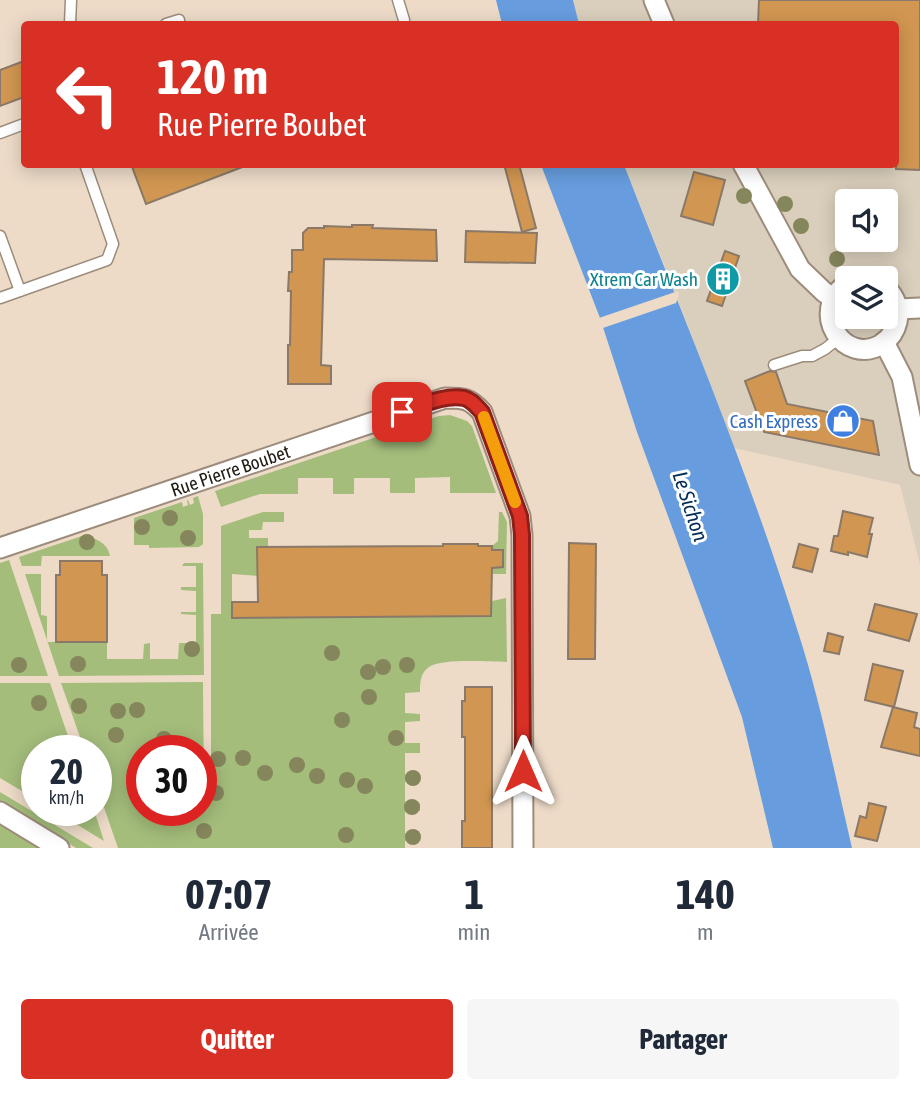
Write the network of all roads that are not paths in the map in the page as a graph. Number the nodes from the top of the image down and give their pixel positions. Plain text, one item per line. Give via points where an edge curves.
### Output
1 (71, 0) edge
2 (398, 0) edge
3 (654, 0) edge
4 (179, 20) dead end
5 (404, 20) dead end
6 (70, 21) edge
7 (176, 21) edge
8 (663, 21) edge
9 (21, 125) edge
10 (0, 133) edge
11 (86, 168) edge
12 (745, 168) edge
13 (0, 236) edge
14 (20, 291) junction
15 (835, 291) edge
16 (0, 298) edge
17 (835, 300) edge
18 (898, 309) edge
19 (920, 309) edge
20 (895, 329) edge
21 (839, 338) junction
22 (884, 342) junction
23 (774, 365) dead end
24 (920, 465) edge
25 (0, 548) edge
26 (0, 813) edge
27 (59, 848) edge
28 (523, 848) edge

1 - 6 lane
2 - 5 lane
3 - 8 street
4 - 7 lane
9 - 10 lane
11 - 14 lane via 113,244 107,260
12 - 15 street via 800,269 824,292
13 - 14 lane
14 - 16 lane
17 - 21 street via 830,319
18 - 19 street
20 - 22 street
21 - 22 street via 856,348
21 - 23 lane via 812,356
22 - 24 street via 902,377
25 - 28 street, Rue Pierre Boubet via 445,398 473,402 482,412 520,516
26 - 27 street

